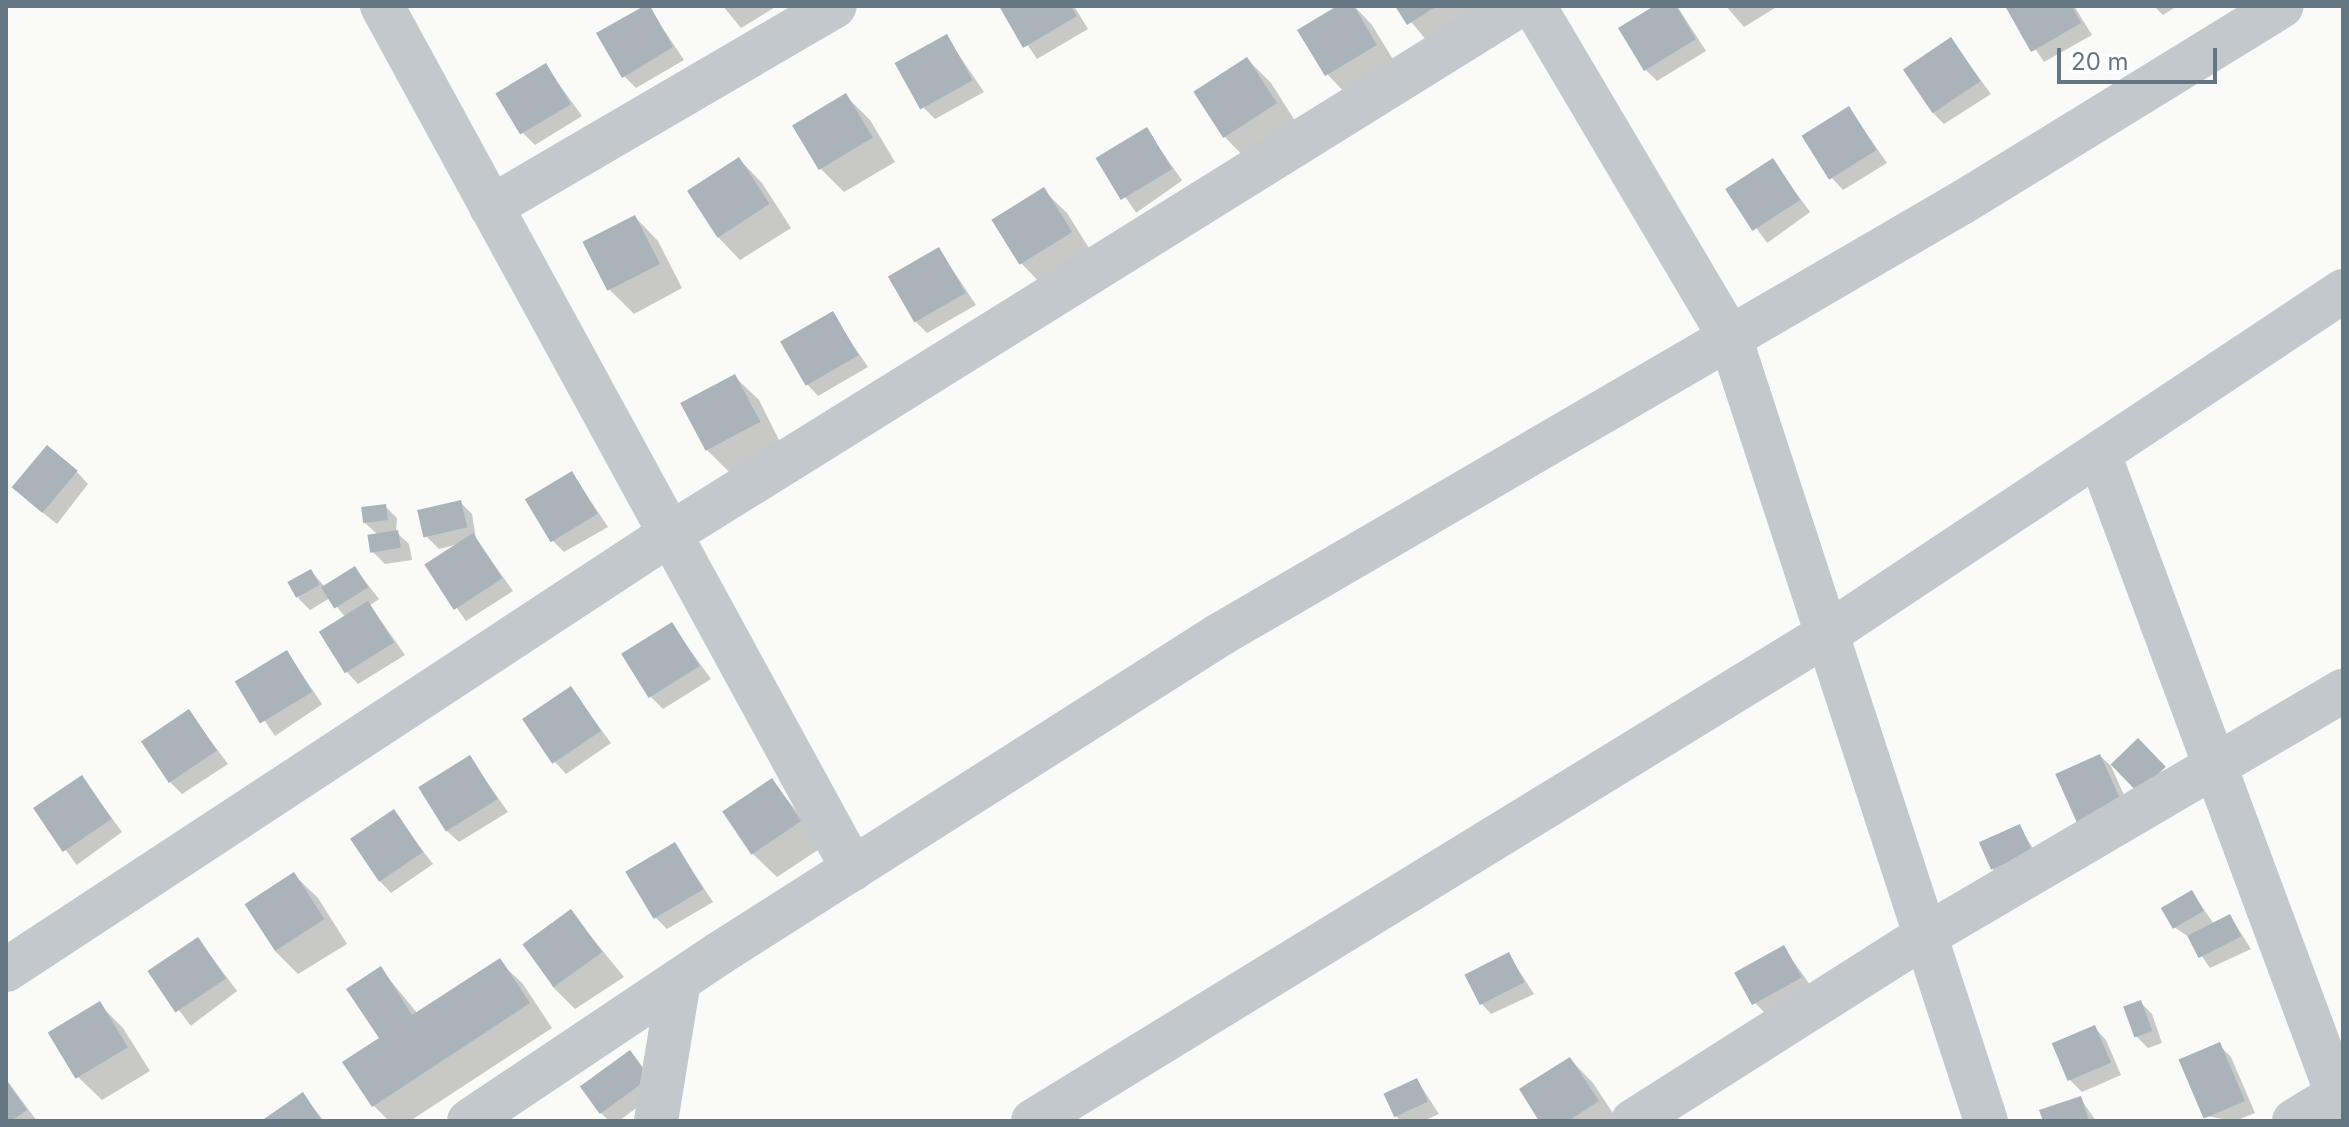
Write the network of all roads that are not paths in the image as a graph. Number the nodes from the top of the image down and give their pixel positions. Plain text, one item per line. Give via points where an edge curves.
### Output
1 (382, 6) edge
2 (835, 6) edge
3 (1518, 6) edge
4 (1534, 6) edge
5 (2282, 6) edge
6 (491, 207) junction
7 (2343, 291) edge
8 (1730, 337) junction
9 (2099, 454) junction
10 (670, 534) junction
11 (1827, 634) junction
12 (2343, 691) edge
13 (2214, 767) junction
14 (853, 869) junction
15 (1925, 936) junction
16 (6, 970) edge
17 (679, 981) junction
18 (2341, 1099) edge
19 (469, 1121) edge
20 (656, 1121) edge
21 (1033, 1121) edge
22 (1633, 1121) edge
23 (1986, 1121) edge
24 (2294, 1121) edge

1 - 6 street
2 - 6 street
3 - 10 street
4 - 8 street
5 - 8 street
6 - 10 street
7 - 9 street
8 - 11 street
8 - 14 street via 1221,634
9 - 11 street
9 - 13 street
10 - 14 street
10 - 16 street
11 - 15 street
11 - 21 street
12 - 13 street
13 - 15 street
13 - 18 street
14 - 17 street
15 - 22 street
15 - 23 street
17 - 19 street
17 - 20 street
18 - 24 street

